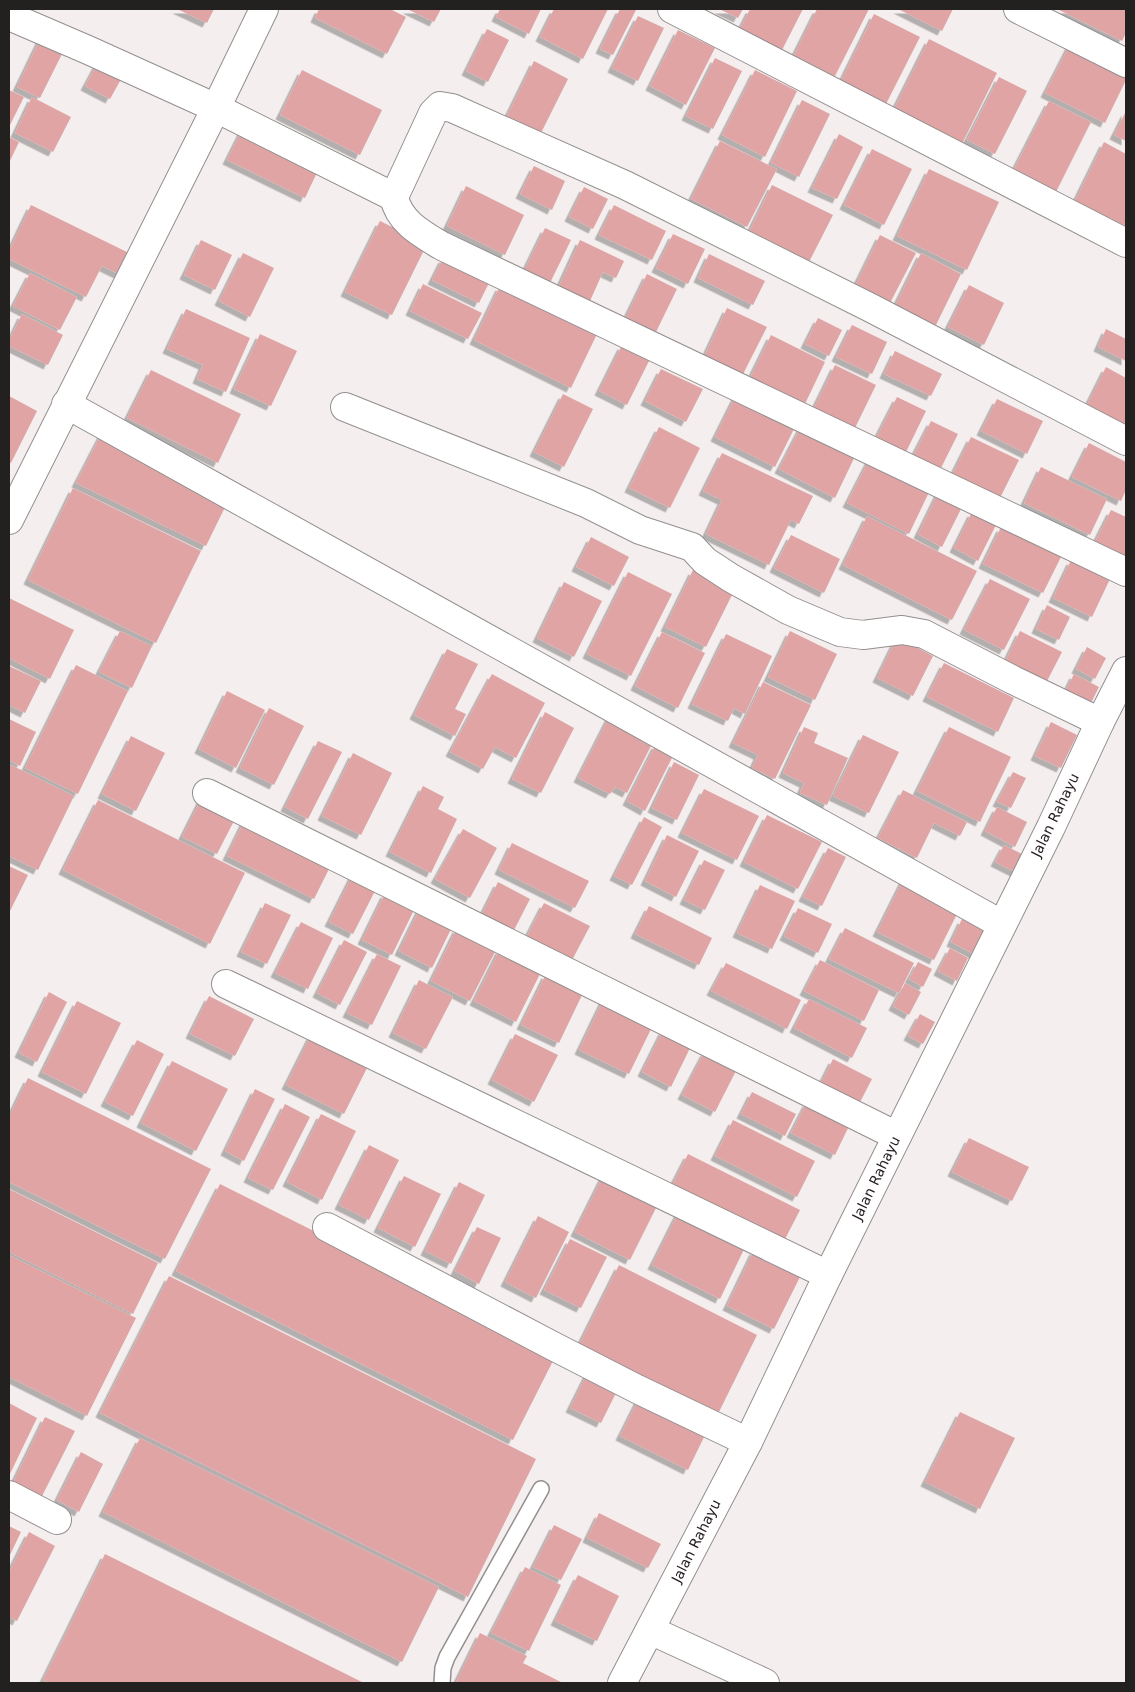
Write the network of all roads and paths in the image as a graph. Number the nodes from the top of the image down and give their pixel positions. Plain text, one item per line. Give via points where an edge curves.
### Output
1 (264, 9) edge
2 (672, 9) edge
3 (1018, 9) edge
4 (9, 16) edge
5 (1126, 63) edge
6 (216, 108) junction
7 (394, 197) junction
8 (1126, 243) edge
9 (66, 404) junction
10 (345, 408) dead end
11 (1126, 441) edge
12 (9, 520) edge
13 (1126, 572) edge
14 (1124, 679) edge
15 (1100, 722) junction
16 (207, 794) dead end
17 (1001, 924) junction
18 (226, 984) dead end
19 (897, 1136) junction
20 (327, 1227) dead end
21 (828, 1275) junction
22 (748, 1442) junction
23 (541, 1489) dead end
24 (9, 1495) edge
25 (58, 1520) dead end
26 (650, 1630) junction
27 (442, 1683) edge
28 (622, 1683) edge
29 (765, 1683) edge

1 - 6 street
2 - 8 street
3 - 5 street
4 - 6 street
6 - 7 street
6 - 9 street
7 - 11 street via 433,112 440,106 452,108 625,184
7 - 13 street via 406,222 442,246
9 - 12 street
9 - 17 street
10 - 15 street via 586,503 640,530 692,547 705,561 731,578 788,610 840,632 862,635 902,630 924,634
14 - 15 street, Jalan Rahayu
15 - 17 street, Jalan Rahayu
16 - 19 street
17 - 19 street, Jalan Rahayu
18 - 21 street
19 - 21 street, Jalan Rahayu
20 - 22 street via 637,1389
21 - 22 street, Jalan Rahayu
22 - 26 street, Jalan Rahayu
23 - 27 lane via 447,1657
24 - 25 street
26 - 28 street, Jalan Rahayu
26 - 29 street

